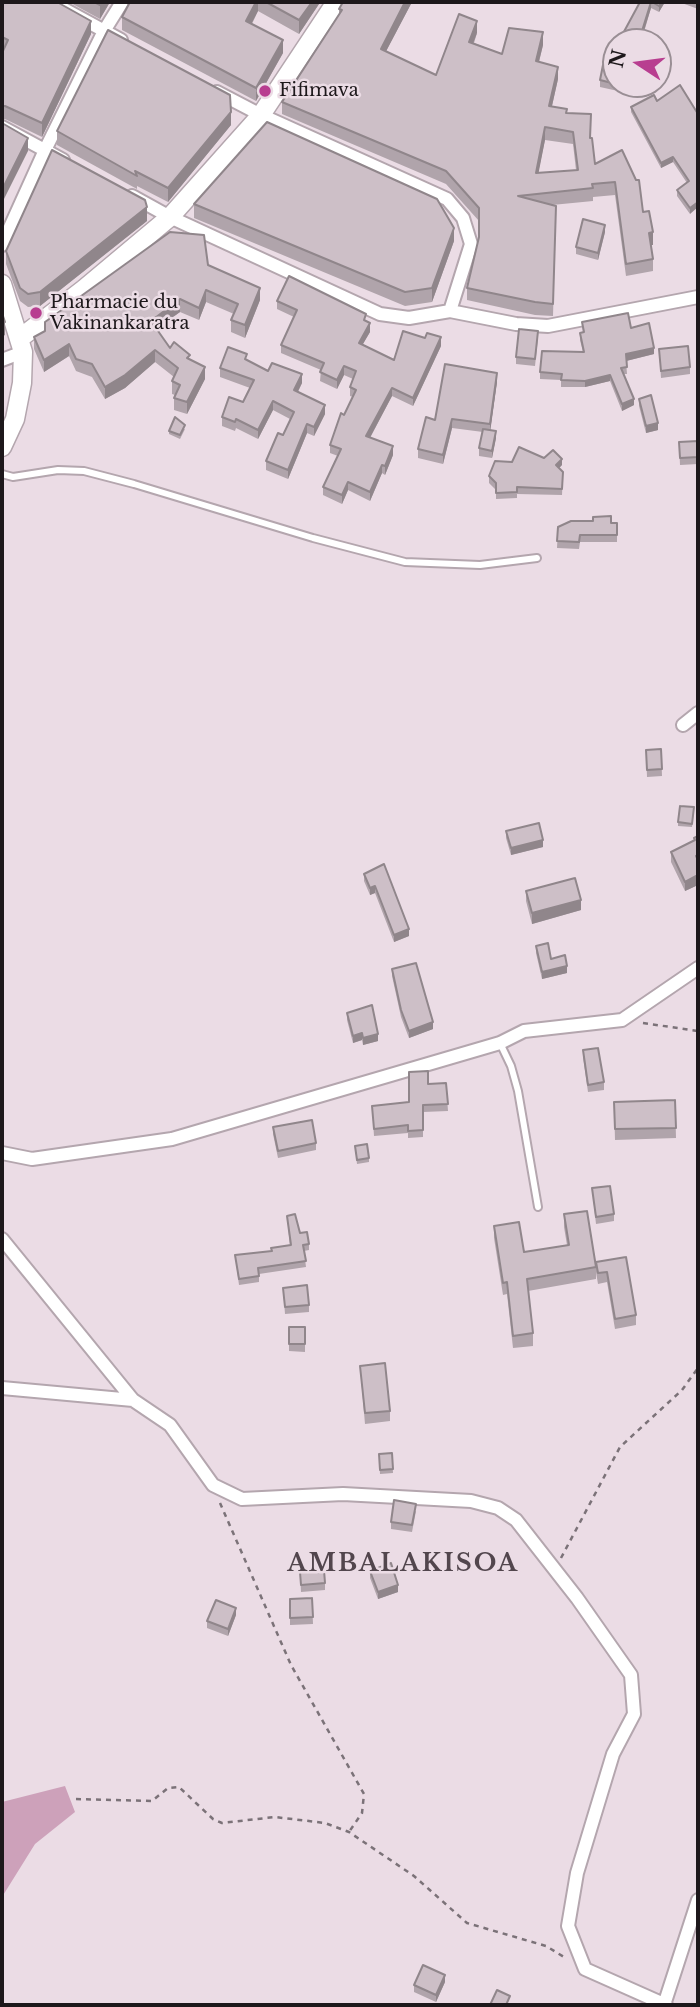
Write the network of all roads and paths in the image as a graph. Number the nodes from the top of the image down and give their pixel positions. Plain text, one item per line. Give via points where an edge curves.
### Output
1 (51, 2) edge
2 (122, 2) edge
3 (336, 2) edge
4 (104, 31) junction
5 (128, 44) edge
6 (201, 83) edge
7 (261, 115) junction
8 (2, 127) edge
9 (45, 150) junction
10 (79, 168) edge
11 (125, 193) edge
12 (170, 217) junction
13 (2, 245) edge
14 (2, 284) edge
15 (698, 297) edge
16 (450, 311) junction
17 (21, 346) junction
18 (2, 360) edge
19 (2, 447) edge
20 (2, 474) edge
21 (537, 558) dead end
22 (698, 713) edge
23 (683, 725) dead end
24 (698, 968) edge
25 (622, 1020) junction
26 (698, 1031) edge
27 (499, 1043) junction
28 (2, 1153) edge
29 (538, 1207) dead end
30 (2, 1239) edge
31 (698, 1368) edge
32 (2, 1388) edge
33 (133, 1400) junction
34 (213, 1485) junction
35 (555, 1570) junction
36 (76, 1798) dead end
37 (349, 1832) junction
38 (698, 1900) edge
39 (585, 1969) junction
40 (665, 2005) edge

1 - 4 street
2 - 4 street
3 - 7 street
4 - 5 street
4 - 9 street
6 - 7 street
7 - 12 street
7 - 16 street via 447,199 464,218 471,244
8 - 9 street
9 - 10 street
9 - 13 street
11 - 12 street
12 - 16 street via 380,314 409,318
12 - 17 street
14 - 17 street
15 - 16 street via 548,326
17 - 18 street
17 - 19 street via 22,383 15,419
20 - 21 lane via 13,478 83,471 405,562 480,565
22 - 23 street
24 - 25 street
25 - 26 path
25 - 27 street via 524,1031
27 - 28 street via 172,1139 32,1159
27 - 29 lane via 518,1091
30 - 33 street
31 - 35 path via 682,1390 620,1447
32 - 33 street
33 - 34 street via 170,1425
34 - 35 street via 242,1499 343,1494 471,1501 498,1508 516,1520
34 - 37 path via 290,1665 364,1794 362,1813
35 - 39 street via 631,1675 634,1714 614,1754 577,1873 568,1926
36 - 37 path via 152,1801 168,1788 178,1787 222,1823 275,1817 325,1823
37 - 39 path via 414,1876 467,1923 546,1946
38 - 40 street
39 - 40 street

